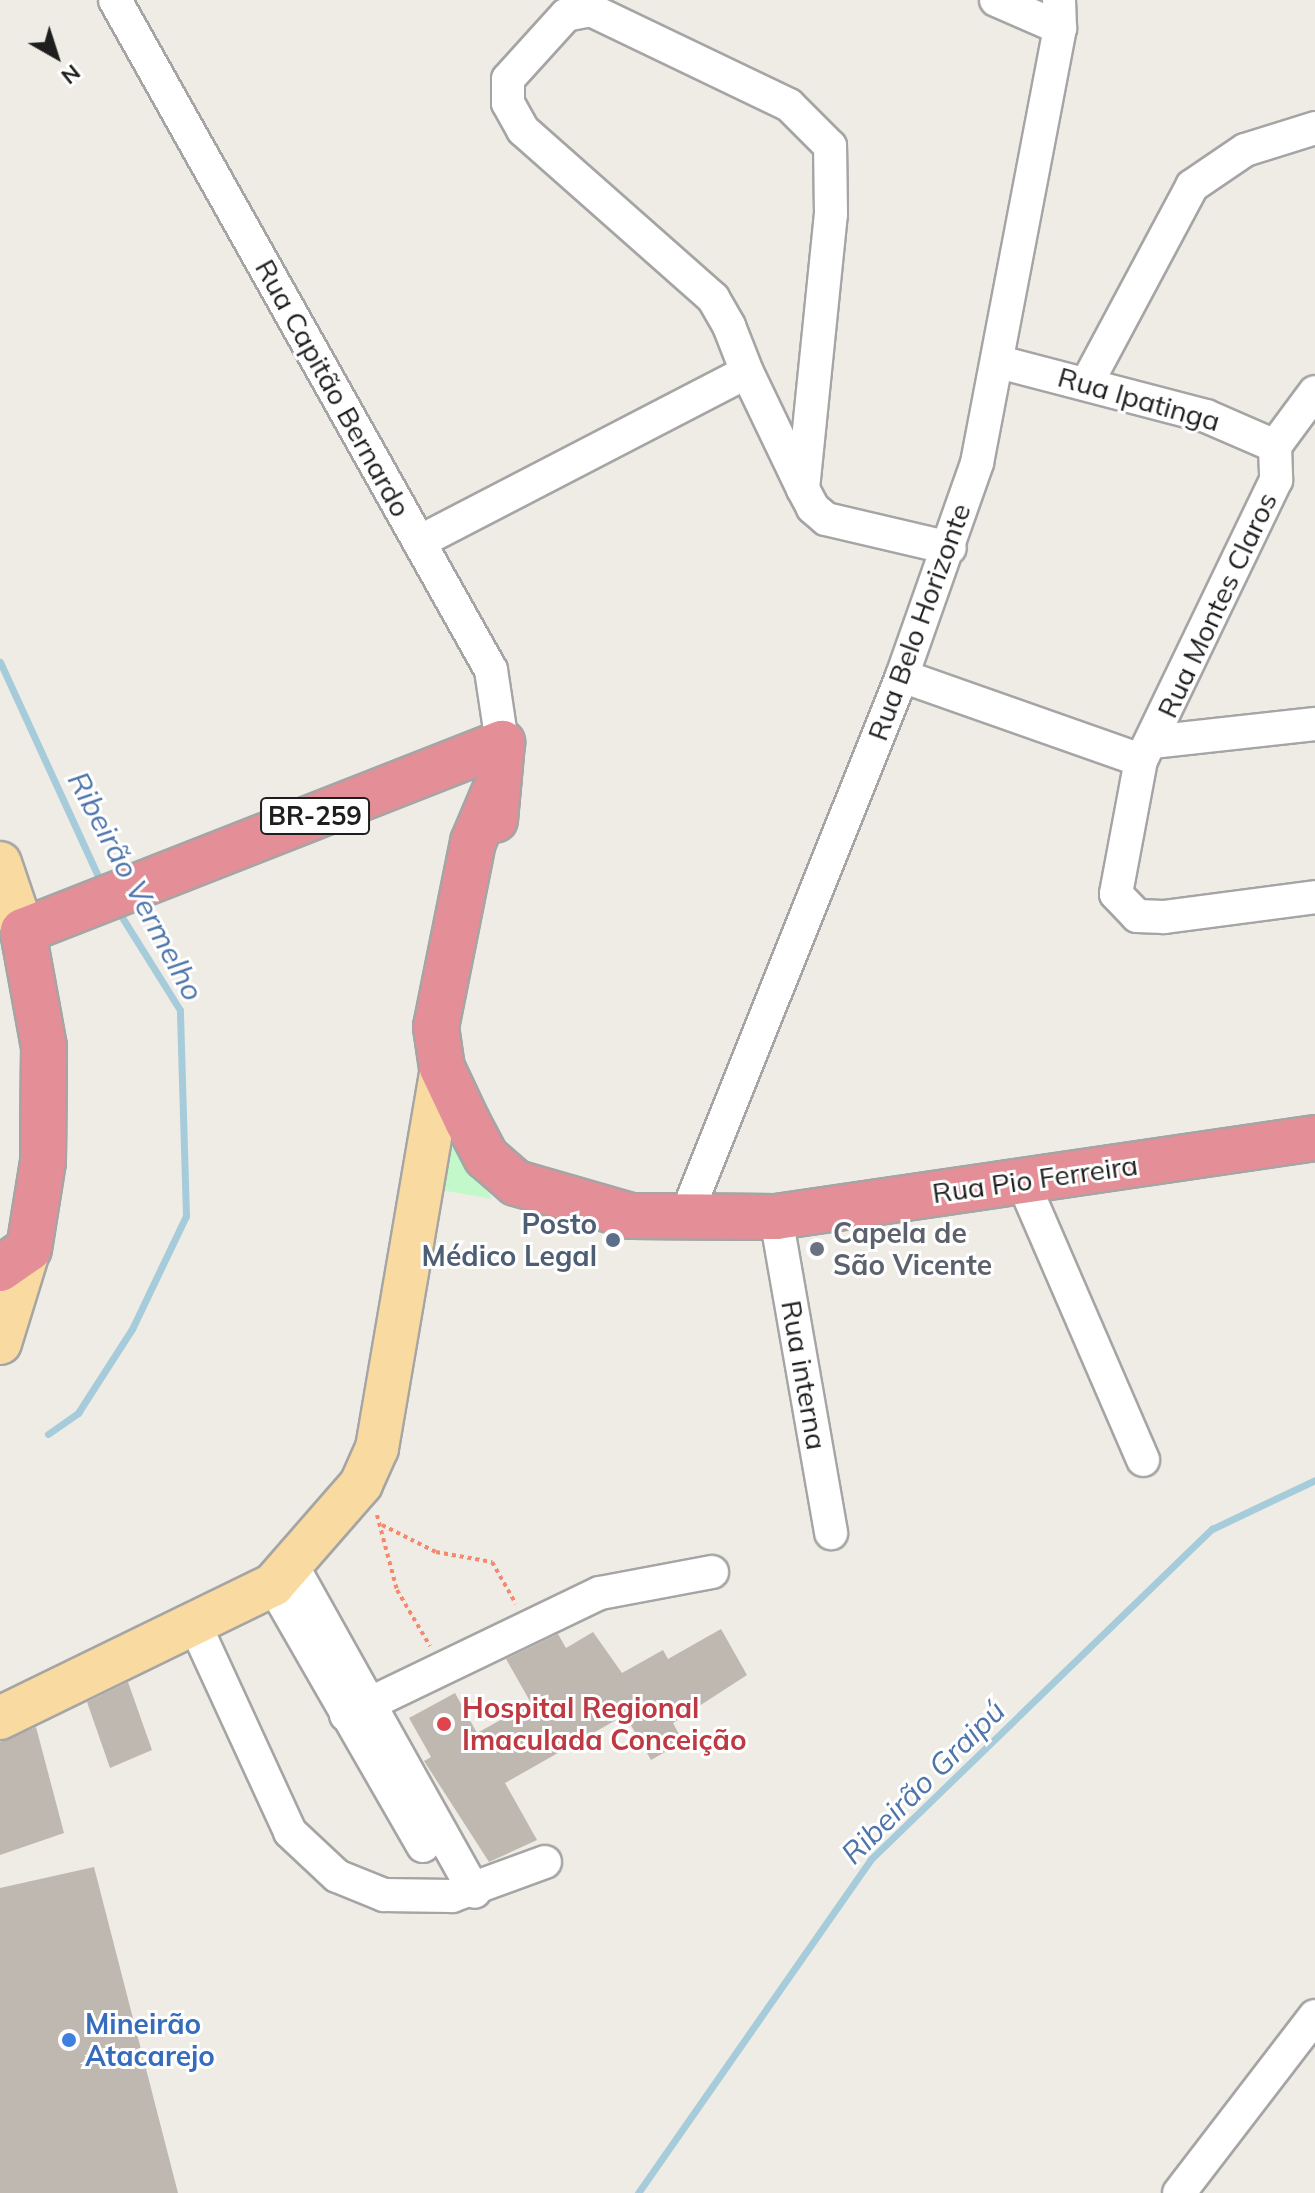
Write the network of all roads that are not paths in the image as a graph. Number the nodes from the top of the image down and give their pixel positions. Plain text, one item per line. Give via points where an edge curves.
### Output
1 (115, 0) edge
2 (996, 0) edge
3 (1060, 14) edge
4 (1315, 128) edge
5 (999, 362) junction
6 (747, 372) junction
7 (1088, 381) junction
8 (1315, 392) edge
9 (1275, 446) junction
10 (803, 489) junction
11 (419, 542) junction
12 (950, 548) junction
13 (902, 676) junction
14 (1315, 724) edge
15 (502, 743) junction
16 (1146, 751) junction
17 (0, 863) edge
18 (1315, 897) edge
19 (23, 931) junction
20 (442, 1068) junction
21 (1315, 1138) edge
22 (1022, 1180) junction
23 (776, 1217) junction
24 (685, 1218) junction
25 (15, 1259) edge
26 (0, 1343) edge
27 (1143, 1460) dead end
28 (831, 1533) dead end
29 (712, 1572) dead end
30 (283, 1576) junction
31 (195, 1625) junction
32 (357, 1710) junction
33 (0, 1718) edge
34 (545, 1862) dead end
35 (464, 1894) junction
36 (1315, 2016) edge
37 (1315, 2047) edge
38 (1179, 2193) edge
39 (1202, 2193) edge

1 - 11 street, Rua Capitão Bernardo
2 - 3 street
3 - 5 street, Rua Belo Horizonte
4 - 7 street via 1245,150 1192,186
5 - 7 street, Rua Ipatinga
5 - 12 street, Rua Belo Horizonte
6 - 10 street
6 - 10 street via 713,298 523,130 508,103 508,79 566,15 591,10 789,105 813,123 830,146 834,170
6 - 11 street
7 - 9 street, Rua Ipatinga via 1255,433
8 - 9 street
9 - 16 street, Rua Montes Claros via 1276,480
10 - 12 street via 826,519
11 - 15 street, Rua Capitão Bernardo via 491,670
12 - 13 street, Rua Belo Horizonte
13 - 16 street
13 - 24 street, Rua Belo Horizonte
14 - 16 street
15 - 19 highway, BR-259
15 - 20 highway, Rua Capitão Bernardo via 495,845 463,1022
16 - 18 street, Rua Montes Claros via 1116,880 1121,907 1137,916 1164,917
17 - 19 main road
19 - 25 highway via 44,1047 43,1162
20 - 24 highway, Rua Pio Ferreira via 486,1157 516,1183 631,1216
20 - 30 main road, Rua Capitão Bernardo via 377,1448 361,1484
21 - 22 highway, Rua Pio Ferreira
22 - 23 highway, Rua Pio Ferreira
22 - 27 street
23 - 24 highway, Rua Pio Ferreira
23 - 28 street, Rua interna
25 - 26 main road
29 - 32 street via 600,1593 527,1623 445,1671
30 - 31 main road, Rua Capitão Bernardo
30 - 32 street
31 - 33 main road, Rua Capitão Bernardo
31 - 35 street via 273,1799 311,1858 384,1895
32 - 35 street
34 - 35 street
36 - 38 street
37 - 39 street

